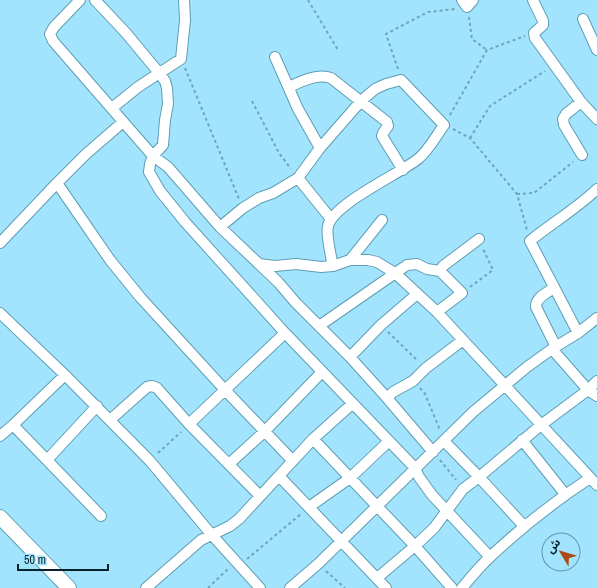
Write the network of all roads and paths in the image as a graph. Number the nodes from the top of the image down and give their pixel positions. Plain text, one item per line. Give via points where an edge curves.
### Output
1 (80, 0) edge
2 (95, 0) edge
3 (184, 0) edge
4 (308, 0) edge
5 (533, 0) edge
6 (468, 2) edge
7 (583, 19) dead end
8 (534, 33) junction
9 (338, 50) dead end
10 (487, 50) junction
11 (597, 50) edge
12 (275, 57) dead end
13 (182, 59) junction
14 (555, 65) junction
15 (160, 74) junction
16 (401, 80) junction
17 (289, 87) junction
18 (252, 101) dead end
19 (361, 101) junction
20 (580, 102) junction
21 (112, 108) junction
22 (597, 119) edge
23 (123, 122) junction
24 (444, 125) junction
25 (470, 138) junction
26 (320, 148) junction
27 (582, 155) joint
28 (153, 156) junction
29 (403, 170) junction
30 (298, 178) junction
31 (57, 183) junction
32 (597, 189) edge
33 (517, 194) junction
34 (243, 208) junction
35 (331, 219) junction
36 (382, 220) dead end
37 (220, 227) junction
38 (479, 239) joint
39 (530, 241) junction
40 (0, 243) edge
41 (350, 260) junction
42 (259, 264) junction
43 (333, 266) junction
44 (440, 271) junction
45 (395, 274) junction
46 (554, 288) junction
47 (462, 293) junction
48 (417, 294) junction
49 (436, 312) junction
50 (0, 313) edge
51 (597, 318) edge
52 (381, 325) junction
53 (318, 326) junction
54 (285, 333) junction
55 (578, 333) junction
56 (463, 340) junction
57 (554, 348) junction
58 (350, 357) junction
59 (426, 368) junction
60 (322, 372) junction
61 (65, 375) junction
62 (413, 381) junction
63 (597, 381) edge
64 (504, 386) junction
65 (225, 390) junction
66 (588, 390) junction
67 (597, 396) edge
68 (387, 398) junction
69 (352, 404) junction
70 (96, 406) junction
71 (110, 420) junction
72 (189, 424) junction
73 (13, 425) junction
74 (541, 425) junction
75 (264, 432) junction
76 (0, 436) edge
77 (313, 439) junction
78 (389, 440) junction
79 (522, 440) junction
80 (444, 441) junction
81 (433, 452) junction
82 (47, 460) junction
83 (150, 461) junction
84 (293, 461) junction
85 (229, 464) junction
86 (415, 468) junction
87 (279, 476) junction
88 (480, 477) junction
89 (350, 478) junction
90 (593, 481) edge
91 (463, 489) junction
92 (565, 494) junction
93 (260, 496) junction
94 (376, 506) junction
95 (309, 507) junction
96 (447, 511) junction
97 (101, 516) dead end
98 (0, 517) edge
99 (524, 526) junction
100 (211, 534) junction
101 (341, 540) junction
102 (415, 546) junction
103 (490, 557) junction
104 (237, 563) junction
105 (318, 564) junction
106 (377, 578) junction
107 (69, 588) edge
108 (146, 588) edge
109 (208, 588) edge
110 (260, 588) edge
111 (290, 588) edge
112 (344, 588) edge
113 (386, 588) edge
114 (452, 588) edge
115 (462, 588) edge

1 - 21 street via 50,34 53,41
2 - 15 street
3 - 13 street
4 - 9 path
5 - 8 street via 543,21 543,25
6 - 10 path via 472,39
6 - 16 path via 428,12 386,34
7 - 11 street
8 - 10 path
8 - 14 street
10 - 24 path
12 - 17 street
13 - 15 street
13 - 34 path
14 - 20 street
14 - 25 path via 490,106
15 - 21 street
15 - 28 street via 167,88 168,104 164,120 163,145
16 - 19 street via 375,89
16 - 24 street
17 - 19 street via 324,75
17 - 26 street
18 - 30 path via 280,153
19 - 26 street
19 - 29 street via 387,122 388,126 382,136
20 - 22 street
20 - 27 street via 563,119
21 - 23 street
23 - 28 street
23 - 31 street
24 - 25 path
24 - 29 street via 419,158
25 - 33 path
26 - 30 street
27 - 33 path via 534,193
28 - 37 street via 168,167
28 - 54 street via 149,172 160,191
29 - 35 street via 358,197
30 - 34 street
30 - 35 street
31 - 40 street
31 - 65 street via 110,260 140,297
32 - 39 street
33 - 39 path
34 - 37 street
35 - 43 street via 327,227
36 - 41 street
37 - 42 street
38 - 44 street
38 - 47 path via 493,270
39 - 46 street
41 - 43 street
41 - 45 street via 377,262
42 - 43 street
42 - 53 street
44 - 45 street via 413,264 405,266
44 - 47 street
45 - 48 street
45 - 53 street
46 - 55 street
46 - 57 street via 536,303
47 - 49 street
48 - 49 street
48 - 52 street
49 - 56 street
50 - 61 street
51 - 55 street
52 - 58 street
52 - 59 path
53 - 58 street
54 - 60 street
54 - 65 street
55 - 57 street
56 - 59 street
56 - 64 street
57 - 64 street
57 - 66 street
58 - 68 street
59 - 62 street
60 - 69 street
60 - 75 street
61 - 70 street
61 - 73 street
62 - 68 street
62 - 80 path via 426,394
63 - 66 street
64 - 74 street
64 - 80 street
65 - 72 street
65 - 75 street
66 - 67 street
66 - 74 street
68 - 81 street
69 - 77 street
69 - 78 street
70 - 71 street
70 - 82 street
71 - 72 street via 147,387 152,386 157,388
71 - 83 street
72 - 83 path
72 - 85 street
73 - 76 street
73 - 82 street
74 - 79 street
74 - 90 street
75 - 84 street
75 - 85 street
77 - 84 street
77 - 89 street
78 - 86 street
78 - 89 street
79 - 88 street
79 - 92 street
80 - 81 street
80 - 88 street
81 - 86 street
81 - 91 path
82 - 97 street
83 - 100 street
84 - 87 street
85 - 93 street
86 - 94 street
86 - 96 street via 423,484
87 - 93 street
87 - 95 street
88 - 91 street
88 - 99 street
89 - 94 street
89 - 95 street
90 - 92 street
91 - 96 street
92 - 99 street
93 - 100 street via 235,522
94 - 101 street
94 - 102 street
95 - 101 street
95 - 104 path
96 - 102 street
96 - 103 street
98 - 107 street
99 - 103 street
100 - 104 street
100 - 108 street via 187,551
101 - 105 street
101 - 106 street
102 - 106 street
102 - 114 street
103 - 115 street
104 - 109 path
104 - 110 street
105 - 111 street
105 - 112 path
106 - 113 street

